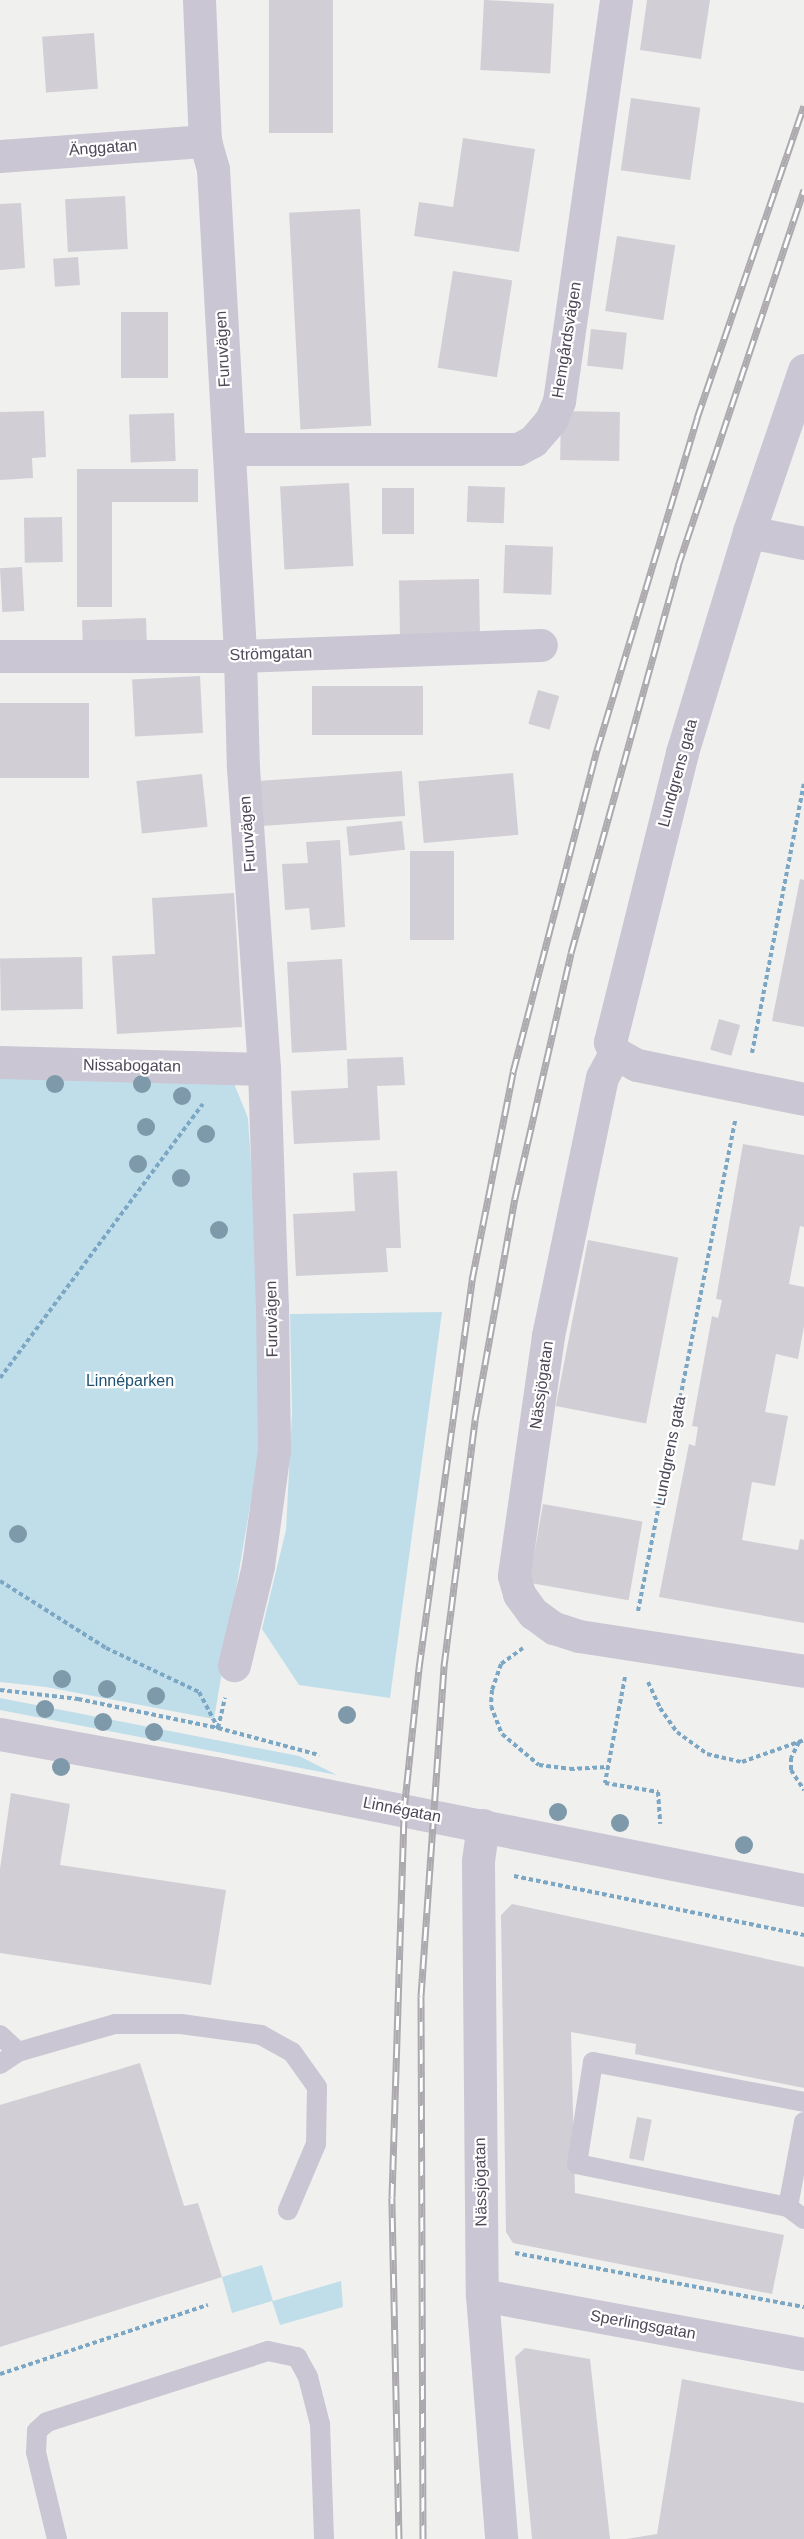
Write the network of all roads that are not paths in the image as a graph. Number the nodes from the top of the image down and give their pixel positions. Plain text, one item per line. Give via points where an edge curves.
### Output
1 (199, 0) edge
2 (616, 0) edge
3 (205, 141) junction
4 (0, 156) edge
5 (804, 370) edge
6 (229, 449) junction
7 (749, 532) junction
8 (804, 543) edge
9 (541, 645) dead end
10 (0, 656) edge
11 (240, 656) junction
12 (615, 1053) junction
13 (0, 1062) edge
14 (264, 1069) junction
15 (804, 1099) edge
16 (234, 1665) road end
17 (804, 1671) edge
18 (0, 1734) edge
19 (483, 1825) junction
20 (804, 1890) edge
21 (0, 2035) edge
22 (18, 2052) junction
23 (0, 2064) edge
24 (804, 2102) edge
25 (804, 2122) edge
26 (788, 2207) junction
27 (288, 2210) dead end
28 (804, 2219) edge
29 (482, 2295) junction
30 (804, 2352) edge
31 (57, 2539) edge
32 (324, 2539) edge
33 (501, 2539) edge

1 - 3 street, Furuvägen
2 - 6 street, Hemgårdsvägen via 559,401 551,420 533,441 519,450
3 - 4 street, Änggatan
3 - 6 street, Furuvägen via 213,169
5 - 7 street, Lundgrens gata
6 - 11 street, Furuvägen
7 - 8 street
7 - 12 street, Lundgrens gata via 682,753 610,1030
9 - 11 street, Strömgatan
10 - 11 street, Strömgatan
11 - 14 street, Furuvägen via 243,768
12 - 15 street via 637,1065
12 - 17 street, Nässjögatan via 602,1077 548,1336 514,1576 519,1594 533,1613 554,1628 579,1636
13 - 14 street, Nissabogatan
14 - 16 street, Furuvägen via 274,1450 258,1566
18 - 19 street, Linnégatan
19 - 20 street, Linnégatan
19 - 29 street, Nässjögatan via 478,1862
21 - 22 lane
22 - 23 lane
22 - 27 lane via 115,2024 182,2024 261,2035 292,2052 317,2087 316,2144
24 - 26 lane via 593,2062 577,2164
25 - 26 lane
26 - 28 lane
29 - 30 street, Sperlingsgatan
29 - 33 street, Nässjögatan
31 - 32 lane via 36,2452 37,2431 47,2422 268,2351 297,2357 308,2377 320,2424

